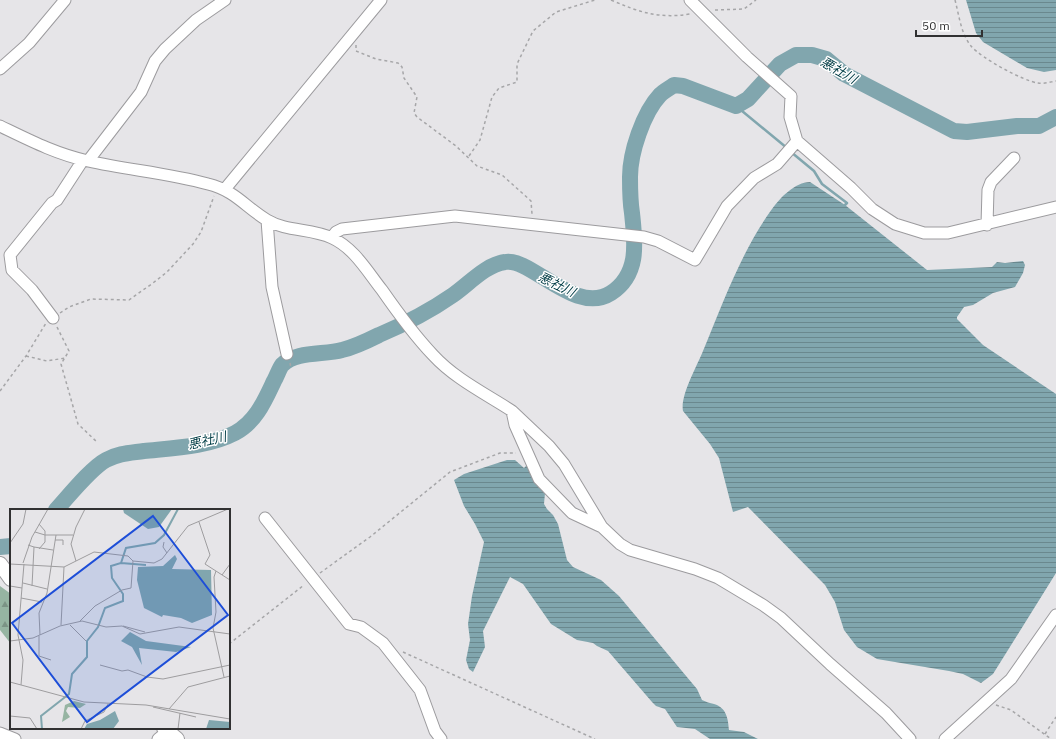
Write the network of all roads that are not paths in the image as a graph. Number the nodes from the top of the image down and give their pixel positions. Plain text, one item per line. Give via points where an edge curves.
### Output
1 (65, 0) edge
2 (225, 0) edge
3 (381, 0) edge
4 (690, 0) edge
5 (212, 3) edge
6 (0, 69) edge
7 (0, 126) edge
8 (792, 147) junction
9 (1014, 158) dead end
10 (85, 160) junction
11 (220, 188) junction
12 (1055, 210) edge
13 (267, 220) junction
14 (987, 225) junction
15 (332, 238) junction
16 (52, 319) road end
17 (287, 354) dead end
18 (512, 412) junction
19 (265, 518) dead end
20 (602, 527) junction
21 (0, 564) edge
22 (10, 577) edge
23 (1056, 615) edge
24 (0, 734) edge
25 (15, 739) edge
26 (441, 739) edge
27 (910, 739) edge
28 (946, 739) edge

1 - 6 street via 29,43
2 - 5 street
3 - 11 street
4 - 8 street via 791,96
5 - 10 street via 155,61 141,92
7 - 10 street via 44,148
8 - 14 street via 851,188 872,209 895,224 924,233 948,233
8 - 15 street via 777,164 754,178 731,202 715,223 695,260 658,241 644,237 455,216 342,229
9 - 14 street via 991,182 988,190
10 - 11 street via 183,178
10 - 16 street via 57,200 10,255 12,270 32,290
11 - 13 street via 236,196
12 - 14 street
13 - 15 street via 286,228
13 - 17 street via 274,302
15 - 18 street via 359,259 405,322 434,356
18 - 20 street via 559,458
18 - 20 street via 515,425 539,479 572,513
19 - 26 street via 349,624 361,627 384,643 420,690 435,731
20 - 27 street via 630,550 718,578 763,605 781,618 881,708
21 - 22 main road
23 - 28 street via 1011,679
24 - 25 street

